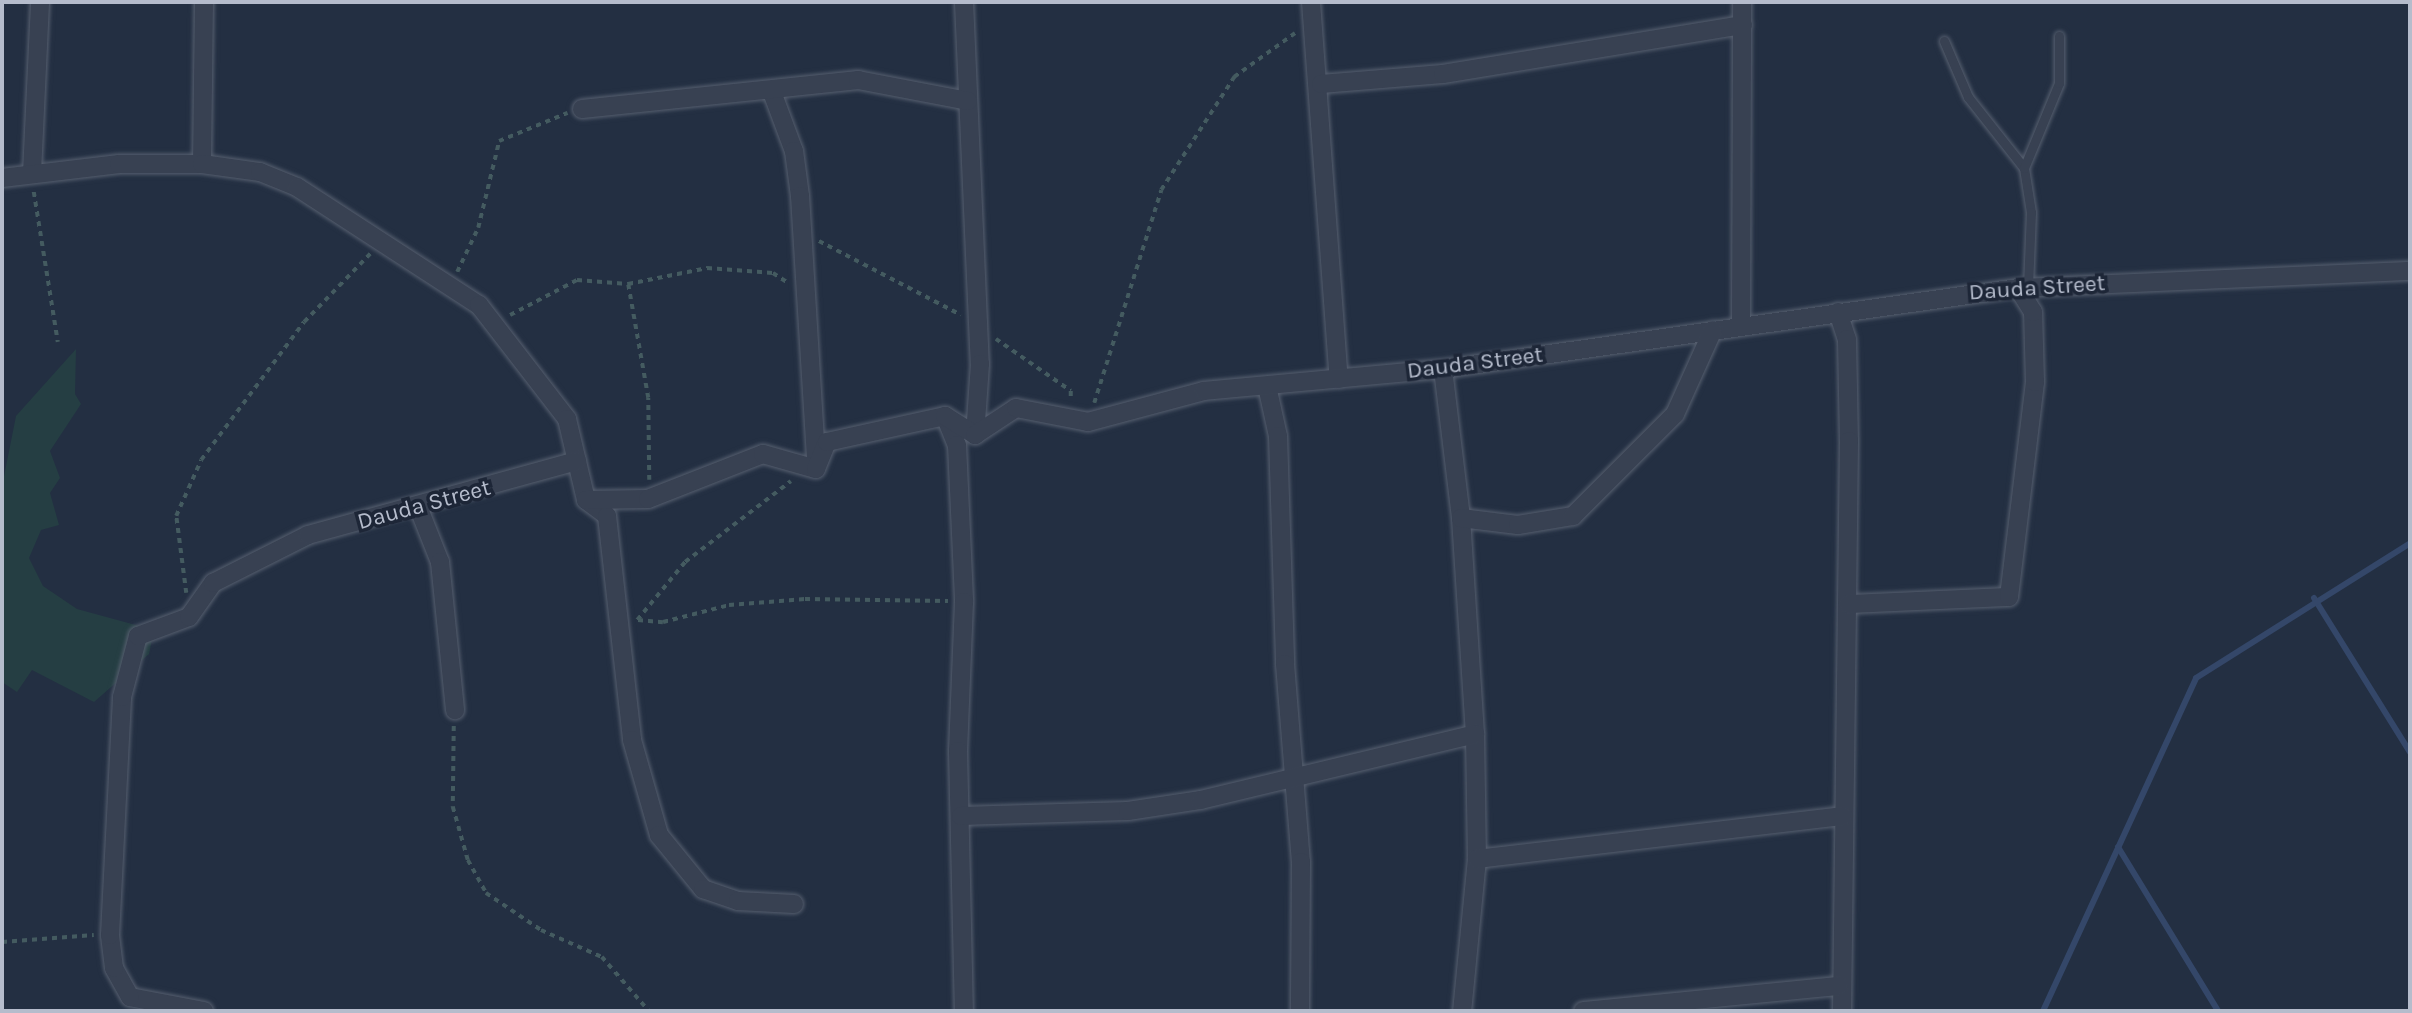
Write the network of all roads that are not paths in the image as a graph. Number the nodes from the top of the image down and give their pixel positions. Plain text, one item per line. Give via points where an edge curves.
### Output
1 (40, 2) edge
2 (204, 2) edge
3 (964, 2) edge
4 (1742, 2) edge
5 (1312, 10) edge
6 (1743, 25) junction
7 (2059, 36) dead end
8 (1944, 41) dead end
9 (1321, 84) junction
10 (772, 92) junction
11 (968, 102) junction
12 (582, 109) road end
13 (202, 164) junction
14 (2024, 168) junction
15 (32, 173) junction
16 (2, 178) edge
17 (2410, 271) edge
18 (2023, 288) junction
19 (1838, 312) junction
20 (1741, 324) junction
21 (1713, 330) junction
22 (1443, 369) junction
23 (1339, 379) junction
24 (1267, 386) junction
25 (946, 416) junction
26 (975, 435) junction
27 (577, 461) junction
28 (812, 468) junction
29 (586, 500) junction
30 (419, 509) junction
31 (1461, 518) junction
32 (1848, 604) junction
33 (455, 710) road end
34 (1475, 734) junction
35 (1296, 779) junction
36 (961, 816) junction
37 (1843, 816) junction
38 (1477, 859) junction
39 (794, 904) dead end
40 (1839, 986) junction
41 (204, 1011) edge
42 (964, 1011) edge
43 (1300, 1011) edge
44 (1462, 1011) edge
45 (1583, 1011) edge
46 (1842, 1011) edge

1 - 15 street
2 - 13 street
3 - 11 street
4 - 6 street
5 - 9 street
6 - 9 street via 1443,74
6 - 20 street
7 - 14 lane via 2059,83
8 - 14 lane via 1968,97
9 - 23 street
10 - 11 street via 858,80
10 - 12 street
10 - 28 street via 794,151 804,235
11 - 26 street via 978,326
13 - 15 street
13 - 27 street via 260,172 297,187 450,287 494,323 568,419
14 - 18 lane via 2031,212
15 - 16 street
17 - 18 street, Dauda Street
18 - 19 street, Dauda Street
18 - 32 street via 2033,312 2035,394 2009,597
19 - 20 street, Dauda Street
19 - 32 street via 1847,339
20 - 21 street, Dauda Street
21 - 22 street, Dauda Street
21 - 31 street via 1675,414 1573,516 1518,525
22 - 23 street, Dauda Street
22 - 31 street
23 - 24 street, Dauda Street
24 - 26 street, Dauda Street via 1204,391 1080,422 1016,408
24 - 35 street via 1278,436 1285,664
25 - 26 street
25 - 28 street via 827,442
25 - 36 street via 957,445 964,602
27 - 29 street
27 - 30 street, Dauda Street
28 - 29 street via 763,454 648,499
29 - 39 street via 607,516 632,740 659,835 703,889 738,901
30 - 33 street via 440,562
30 - 41 street, Dauda Street via 272,550 212,583 189,617 138,636 129,660 110,935 114,968 130,997
31 - 34 street
32 - 37 street
34 - 35 street
34 - 38 street
35 - 36 street via 1128,811
35 - 43 street
36 - 42 street
37 - 38 street
37 - 40 street
38 - 44 street
40 - 45 street
40 - 46 street

